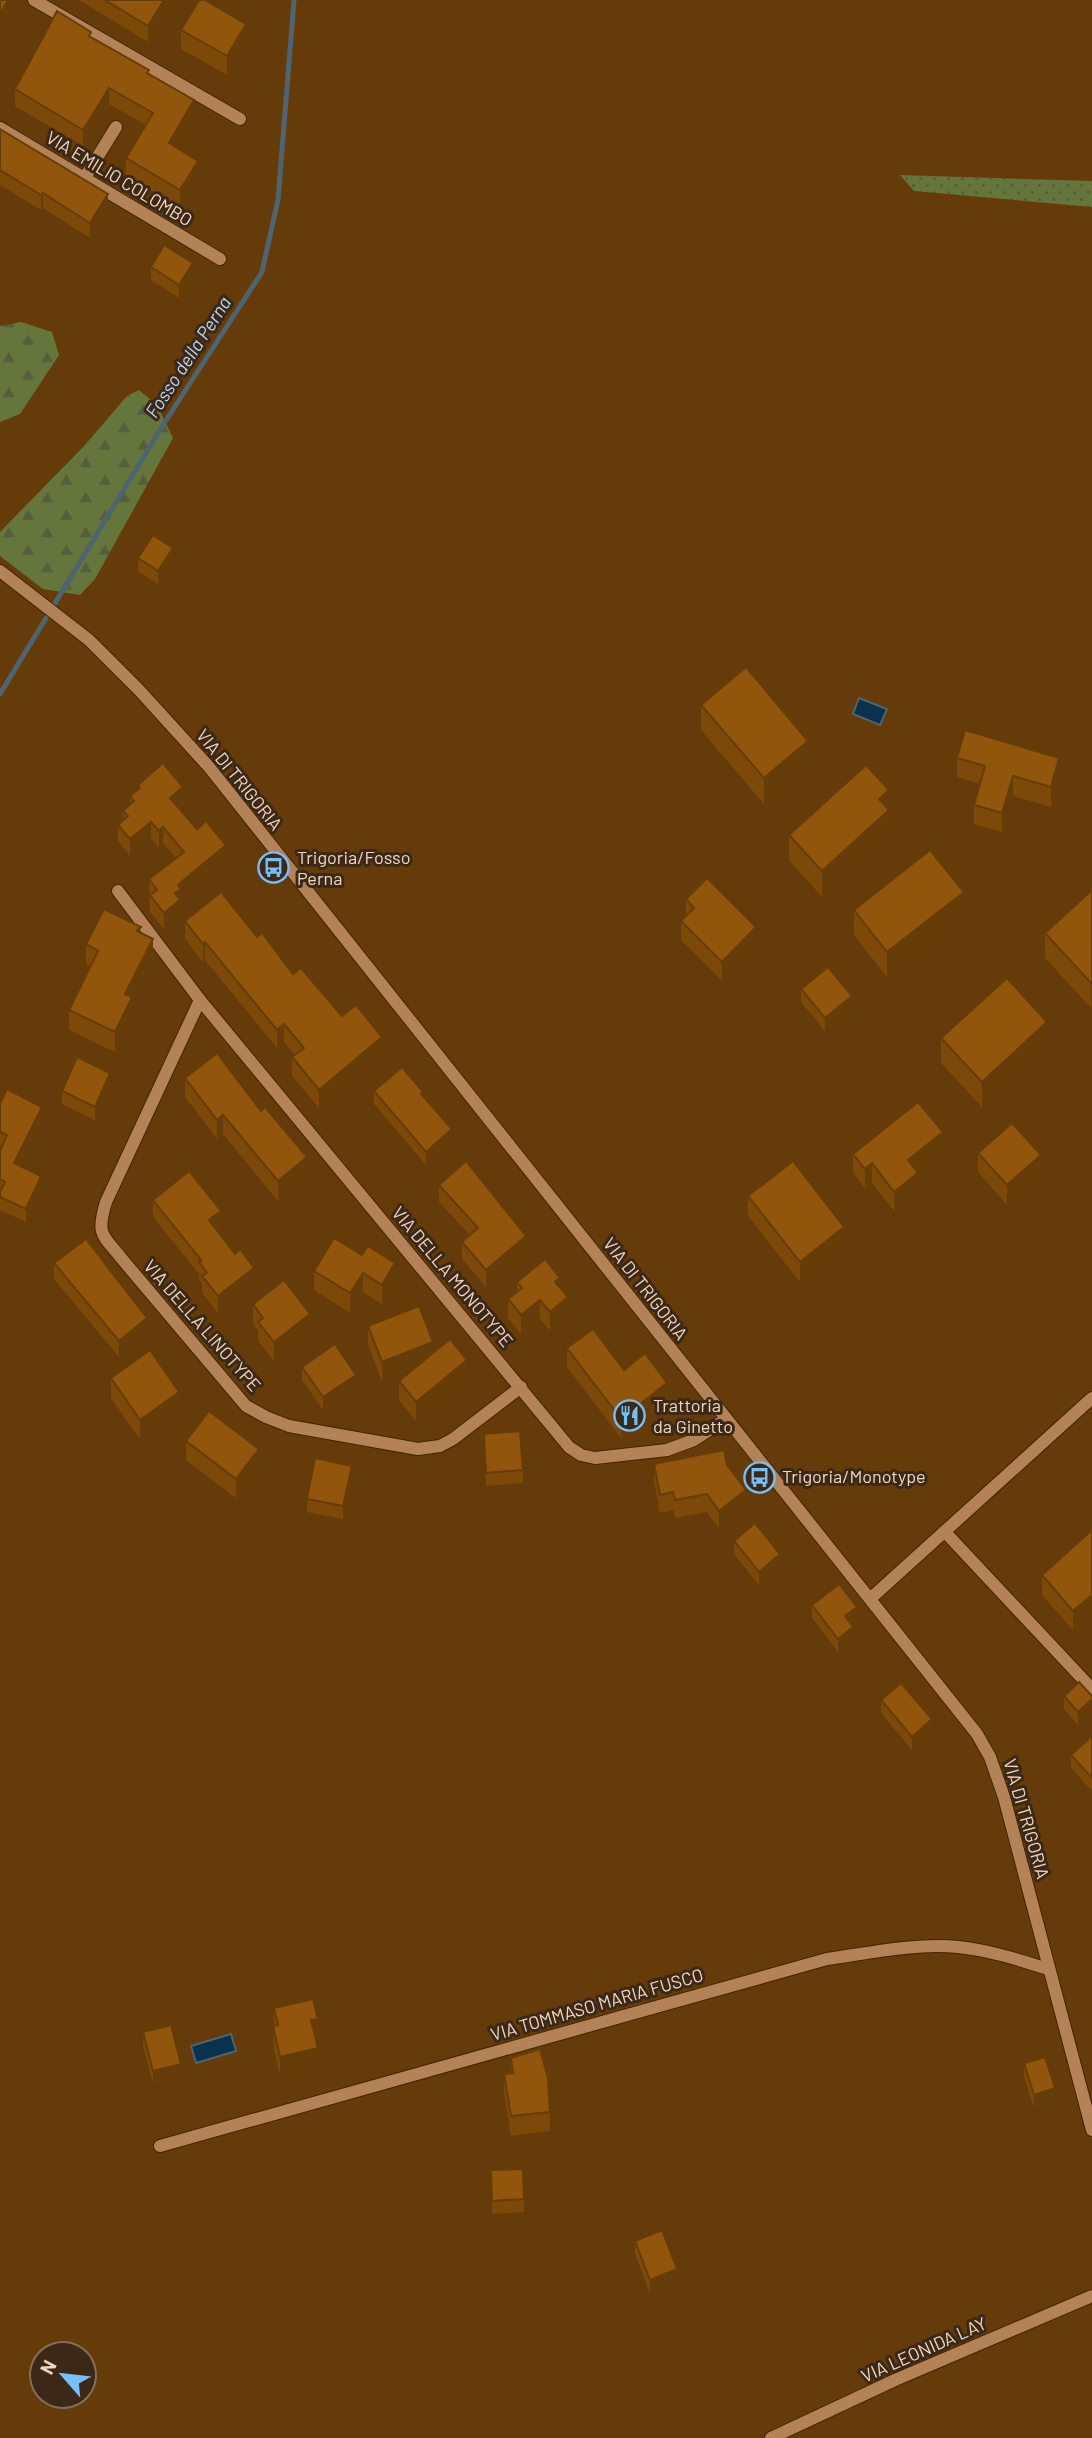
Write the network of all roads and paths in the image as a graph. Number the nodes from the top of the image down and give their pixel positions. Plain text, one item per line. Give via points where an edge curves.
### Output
1 (34, 0) edge
2 (240, 119) dead end
3 (116, 127) dead end
4 (0, 128) edge
5 (84, 179) junction
6 (220, 260) dead end
7 (0, 571) edge
8 (118, 891) dead end
9 (200, 1000) junction
10 (521, 1387) junction
11 (1092, 1398) edge
12 (726, 1419) junction
13 (945, 1532) junction
14 (870, 1599) junction
15 (1092, 1689) edge
16 (1048, 1969) junction
17 (1086, 2075) edge
18 (1092, 2130) edge
19 (160, 2146) dead end
20 (1092, 2296) edge
21 (771, 2438) edge

1 - 2 street
3 - 5 street
4 - 5 street, VIA EMILIO COLOMBO
5 - 6 street, VIA EMILIO COLOMBO
7 - 12 street, VIA DI TRIGORIA via 89,640 209,767
8 - 9 street, VIA DELLA MONOTYPE
9 - 10 street, VIA DELLA MONOTYPE
9 - 10 street, VIA DELLA LINOTYPE via 106,1202 100,1227 122,1259 246,1406 289,1426 433,1448 453,1439
10 - 12 street, VIA DELLA MONOTYPE via 569,1447 591,1457 682,1447
11 - 13 street
12 - 14 street, VIA DI TRIGORIA
13 - 14 street
13 - 15 street
14 - 16 street, VIA DI TRIGORIA via 970,1724 990,1757
16 - 17 street, VIA DI TRIGORIA
16 - 19 street, VIA TOMMASO MARIA FUSCO via 980,1951 944,1947 827,1959
17 - 18 street, VIA DI TRIGORIA
20 - 21 street, VIA LEONIDA LAY

